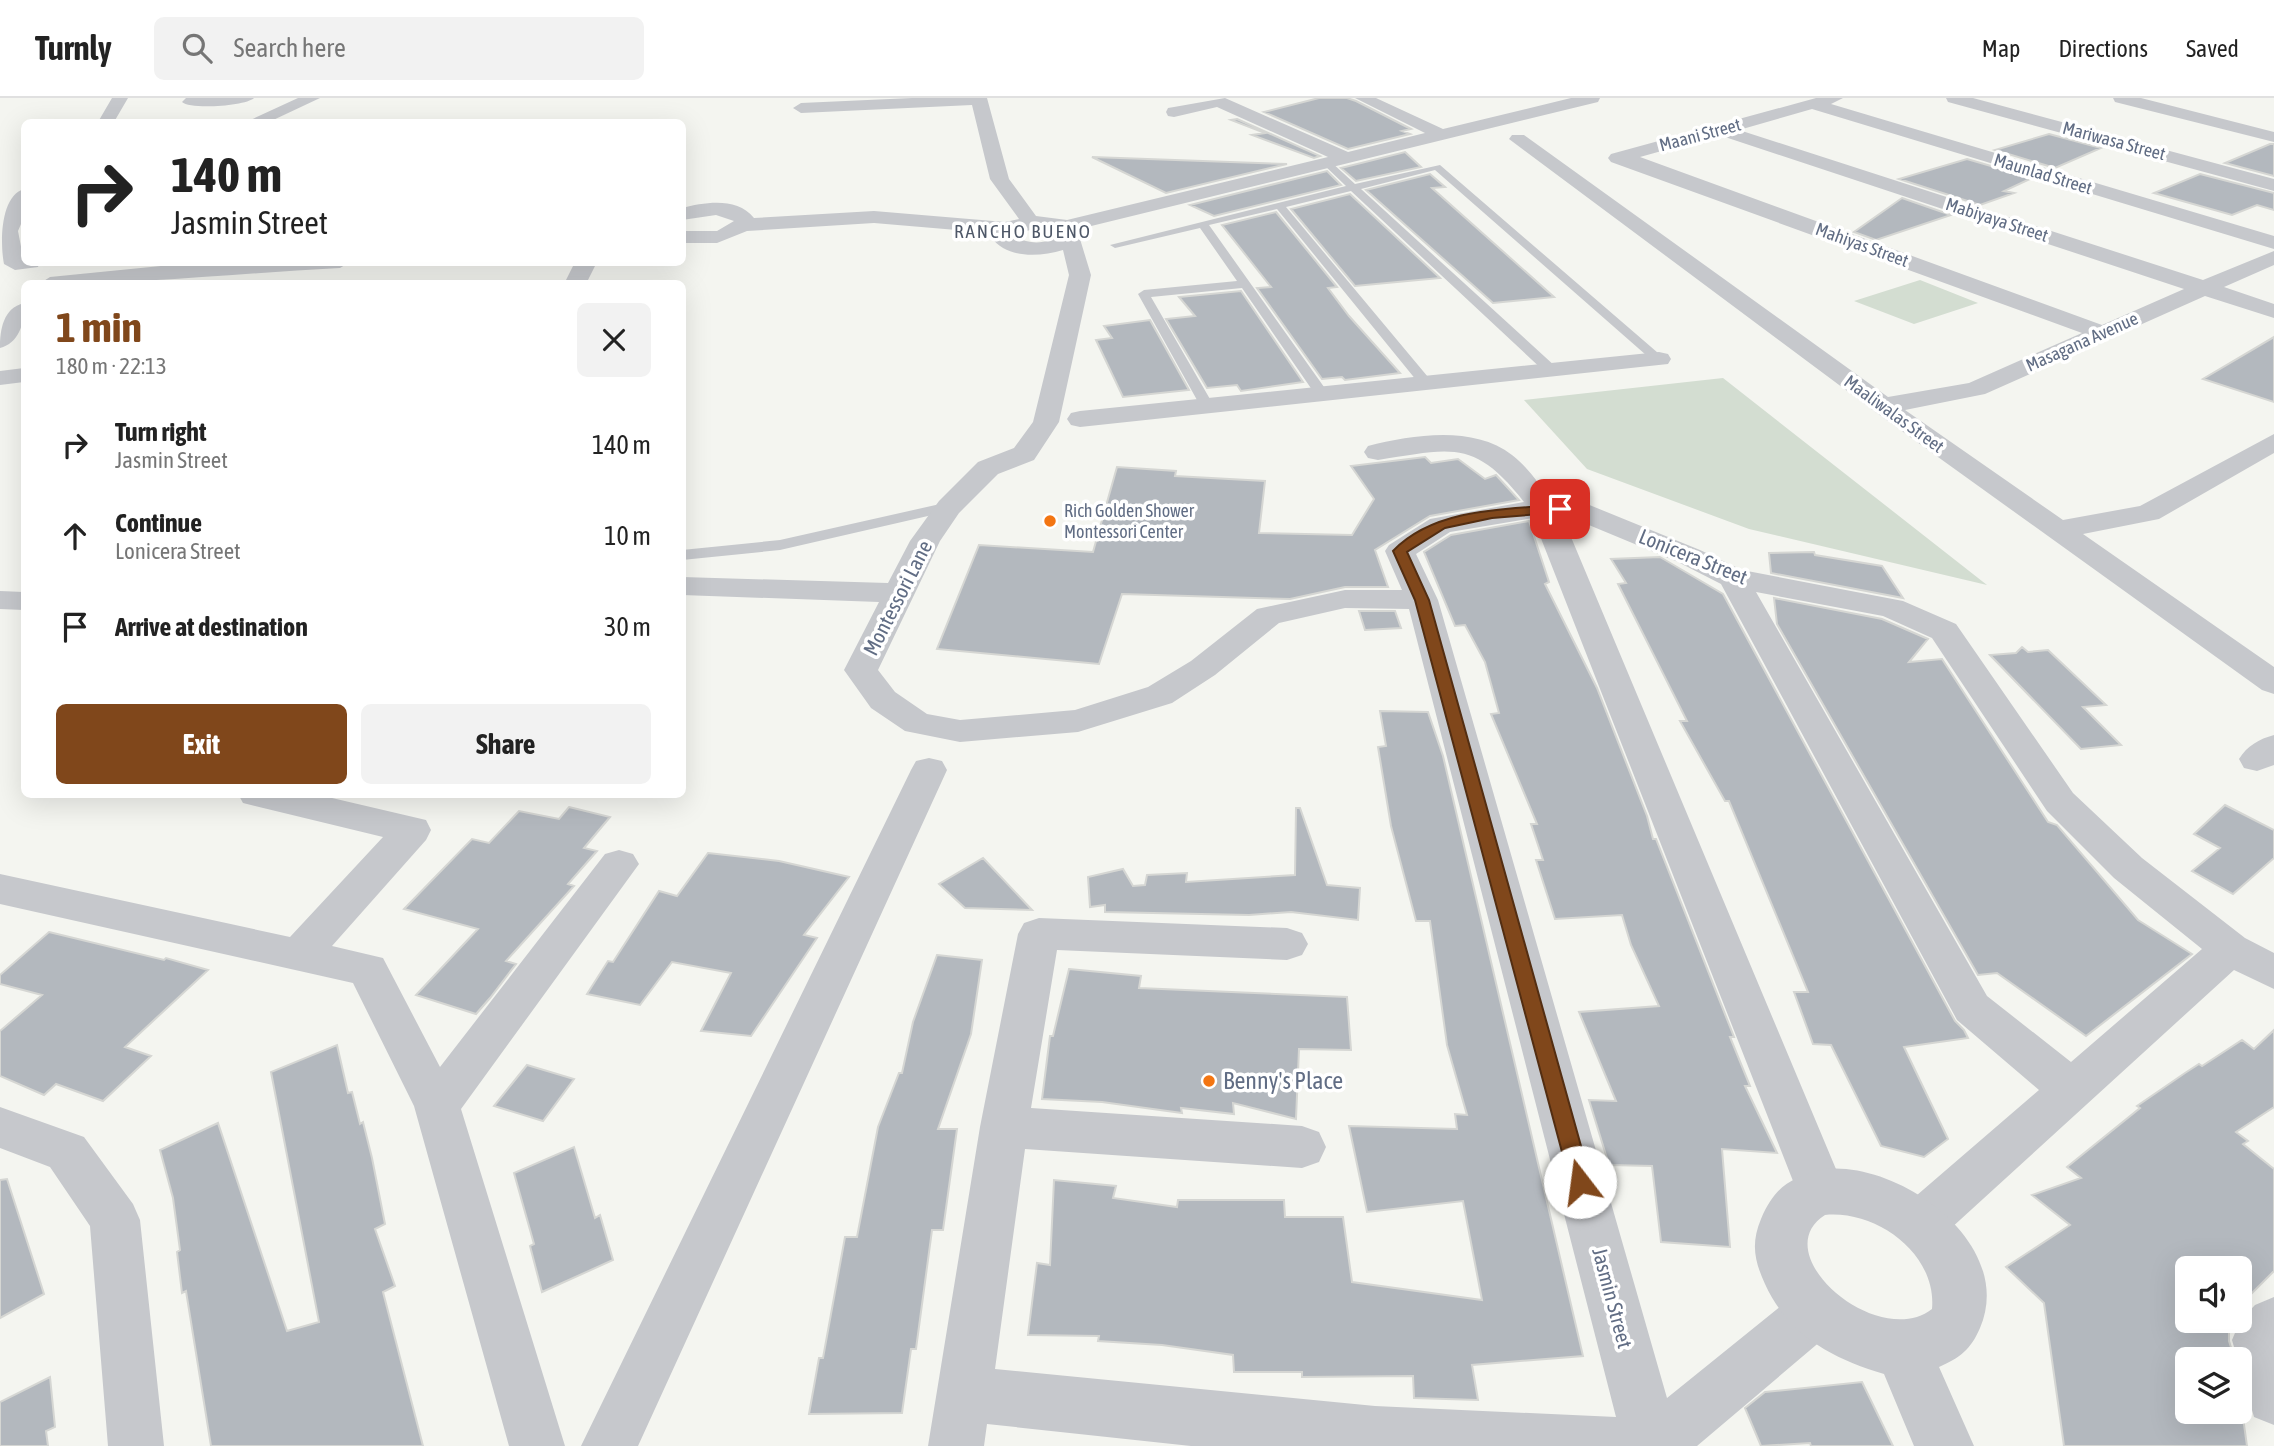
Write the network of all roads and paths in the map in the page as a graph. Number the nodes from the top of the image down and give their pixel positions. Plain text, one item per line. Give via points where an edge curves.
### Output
1 (120, 98) edge
2 (246, 98) edge
3 (313, 98) edge
4 (1363, 98) edge
5 (1592, 98) edge
6 (1836, 98) edge
7 (1955, 98) edge
8 (2120, 98) edge
9 (979, 99) edge
10 (838, 102) edge
11 (187, 104) edge
12 (1812, 104) junction
13 (801, 108) dead end
14 (1174, 112) dead end
15 (108, 119) edge
16 (262, 119) edge
17 (1721, 130) junction
18 (1442, 135) junction
19 (2274, 137) edge
20 (1518, 139) dead end
21 (1621, 157) junction
22 (1346, 158) junction
23 (1327, 163) junction
24 (1584, 167) junction
25 (2274, 185) edge
26 (1352, 186) junction
27 (21, 198) edge
28 (1279, 205) junction
29 (686, 213) edge
30 (1030, 221) junction
31 (1203, 224) junction
32 (744, 225) junction
33 (1006, 228) junction
34 (1068, 233) junction
35 (686, 237) edge
36 (2274, 243) edge
37 (1115, 246) dead end
38 (2274, 257) edge
39 (15, 264) edge
40 (245, 266) edge
41 (89, 280) edge
42 (1245, 284) junction
43 (2204, 288) junction
44 (2274, 311) edge
45 (21, 315) edge
46 (2103, 333) junction
47 (10, 334) edge
48 (1659, 359) joint
49 (1551, 370) junction
50 (21, 375) edge
51 (0, 378) edge
52 (1426, 383) junction
53 (1322, 394) junction
54 (1207, 406) junction
55 (1883, 407) junction
56 (1080, 419) dead end
57 (2274, 442) edge
58 (1378, 452) dead end
59 (949, 507) junction
60 (1544, 508) junction
61 (1440, 525) joint
62 (2058, 530) junction
63 (686, 555) edge
64 (1733, 578) junction
65 (686, 586) edge
66 (899, 593) junction
67 (0, 600) edge
68 (1422, 600) junction
69 (21, 601) edge
70 (2274, 683) edge
71 (929, 770) dead end
72 (273, 798) edge
73 (619, 864) dead end
74 (0, 889) edge
75 (1287, 944) dead end
76 (2230, 949) junction
77 (299, 954) junction
78 (2274, 972) edge
79 (2071, 1089) junction
80 (437, 1106) junction
81 (0, 1127) edge
82 (1004, 1127) junction
83 (1302, 1147) dead end
84 (1821, 1193) junction
85 (1920, 1224) junction
86 (1815, 1311) junction
87 (2274, 1323) edge
88 (1902, 1349) junction
89 (2274, 1397) edge
90 (961, 1420) edge
91 (1241, 1435) edge
92 (136, 1446) edge
93 (537, 1446) edge
94 (609, 1446) edge
95 (1621, 1446) edge
96 (1653, 1446) edge
97 (1944, 1446) edge

1 - 15 street
2 - 11 street
3 - 16 street
4 - 18 street
5 - 18 street
6 - 12 street, Maani Street
7 - 25 street, Mariwasa Street
8 - 19 street
9 - 10 street
9 - 30 street via 1000,180
10 - 13 street
12 - 17 street, Maani Street
12 - 36 street, Maunlad Street
14 - 22 street via 1219,102
17 - 21 street, Maani Street
17 - 43 street, Mabiyaya Street
18 - 22 street
20 - 24 street, Maaliwalas Street
21 - 24 street, Maani Street
21 - 46 street, Mahiyas Street
22 - 23 street
23 - 26 lane
23 - 34 street
24 - 55 street, Maaliwalas Street
26 - 28 lane
26 - 48 lane via 1437,167
26 - 49 lane
27 - 39 street via 9,230
28 - 31 lane
28 - 52 lane
29 - 32 street via 730,211 743,216
30 - 33 street
30 - 34 street
31 - 37 lane
31 - 42 lane
32 - 33 street via 874,217
32 - 35 street via 716,236
33 - 34 street via 1001,237 1021,247 1044,248
34 - 59 street, Montessori Lane via 1080,275 1046,422 1024,454 988,468
38 - 43 street, Masagana Avenue
40 - 41 street
42 - 53 lane
42 - 54 lane via 1144,294
43 - 44 street, Mabiyaya Street
43 - 46 street, Masagana Avenue
45 - 47 street
46 - 55 street, Masagana Avenue via 1976,389
48 - 49 street
49 - 52 street
50 - 51 street
52 - 53 street
53 - 54 street
54 - 56 street
55 - 62 street, Maaliwalas Street
57 - 62 street via 2148,513
58 - 60 street via 1456,443 1478,447 1500,459
59 - 63 lane via 780,545
59 - 66 street, Montessori Lane via 925,541
60 - 61 street, Lonicera Street
60 - 64 street, Lonicera Street via 1577,510
60 - 84 street
61 - 68 street, Jasmin Street via 1399,551
62 - 70 street, Maaliwalas Street
64 - 76 street, Lonicera Street via 1892,608 1944,631 2060,802 2127,868
64 - 79 street via 1972,1008
65 - 66 street
66 - 68 street, Montessori Lane via 861,670 883,700 917,723 960,731 1078,721 1160,695 1203,668 1268,615 1345,599
67 - 69 street
68 - 96 street, Jasmin Street
71 - 94 street
72 - 77 street via 412,830
73 - 80 street
74 - 77 street
75 - 82 street via 1039,934
76 - 78 street
76 - 79 street
77 - 80 street via 368,970
79 - 85 street
80 - 93 street
81 - 92 street via 67,1152 115,1220
82 - 83 street
82 - 90 street
84 - 85 street via 1853,1192 1888,1203
84 - 86 street via 1797,1203 1782,1224 1780,1252 1792,1282
85 - 88 street via 1944,1250 1959,1278 1962,1306 1952,1329 1931,1345
86 - 88 street via 1842,1331 1871,1344
86 - 96 street
87 - 89 street via 2259,1340
88 - 97 street
90 - 91 street
91 - 95 street

